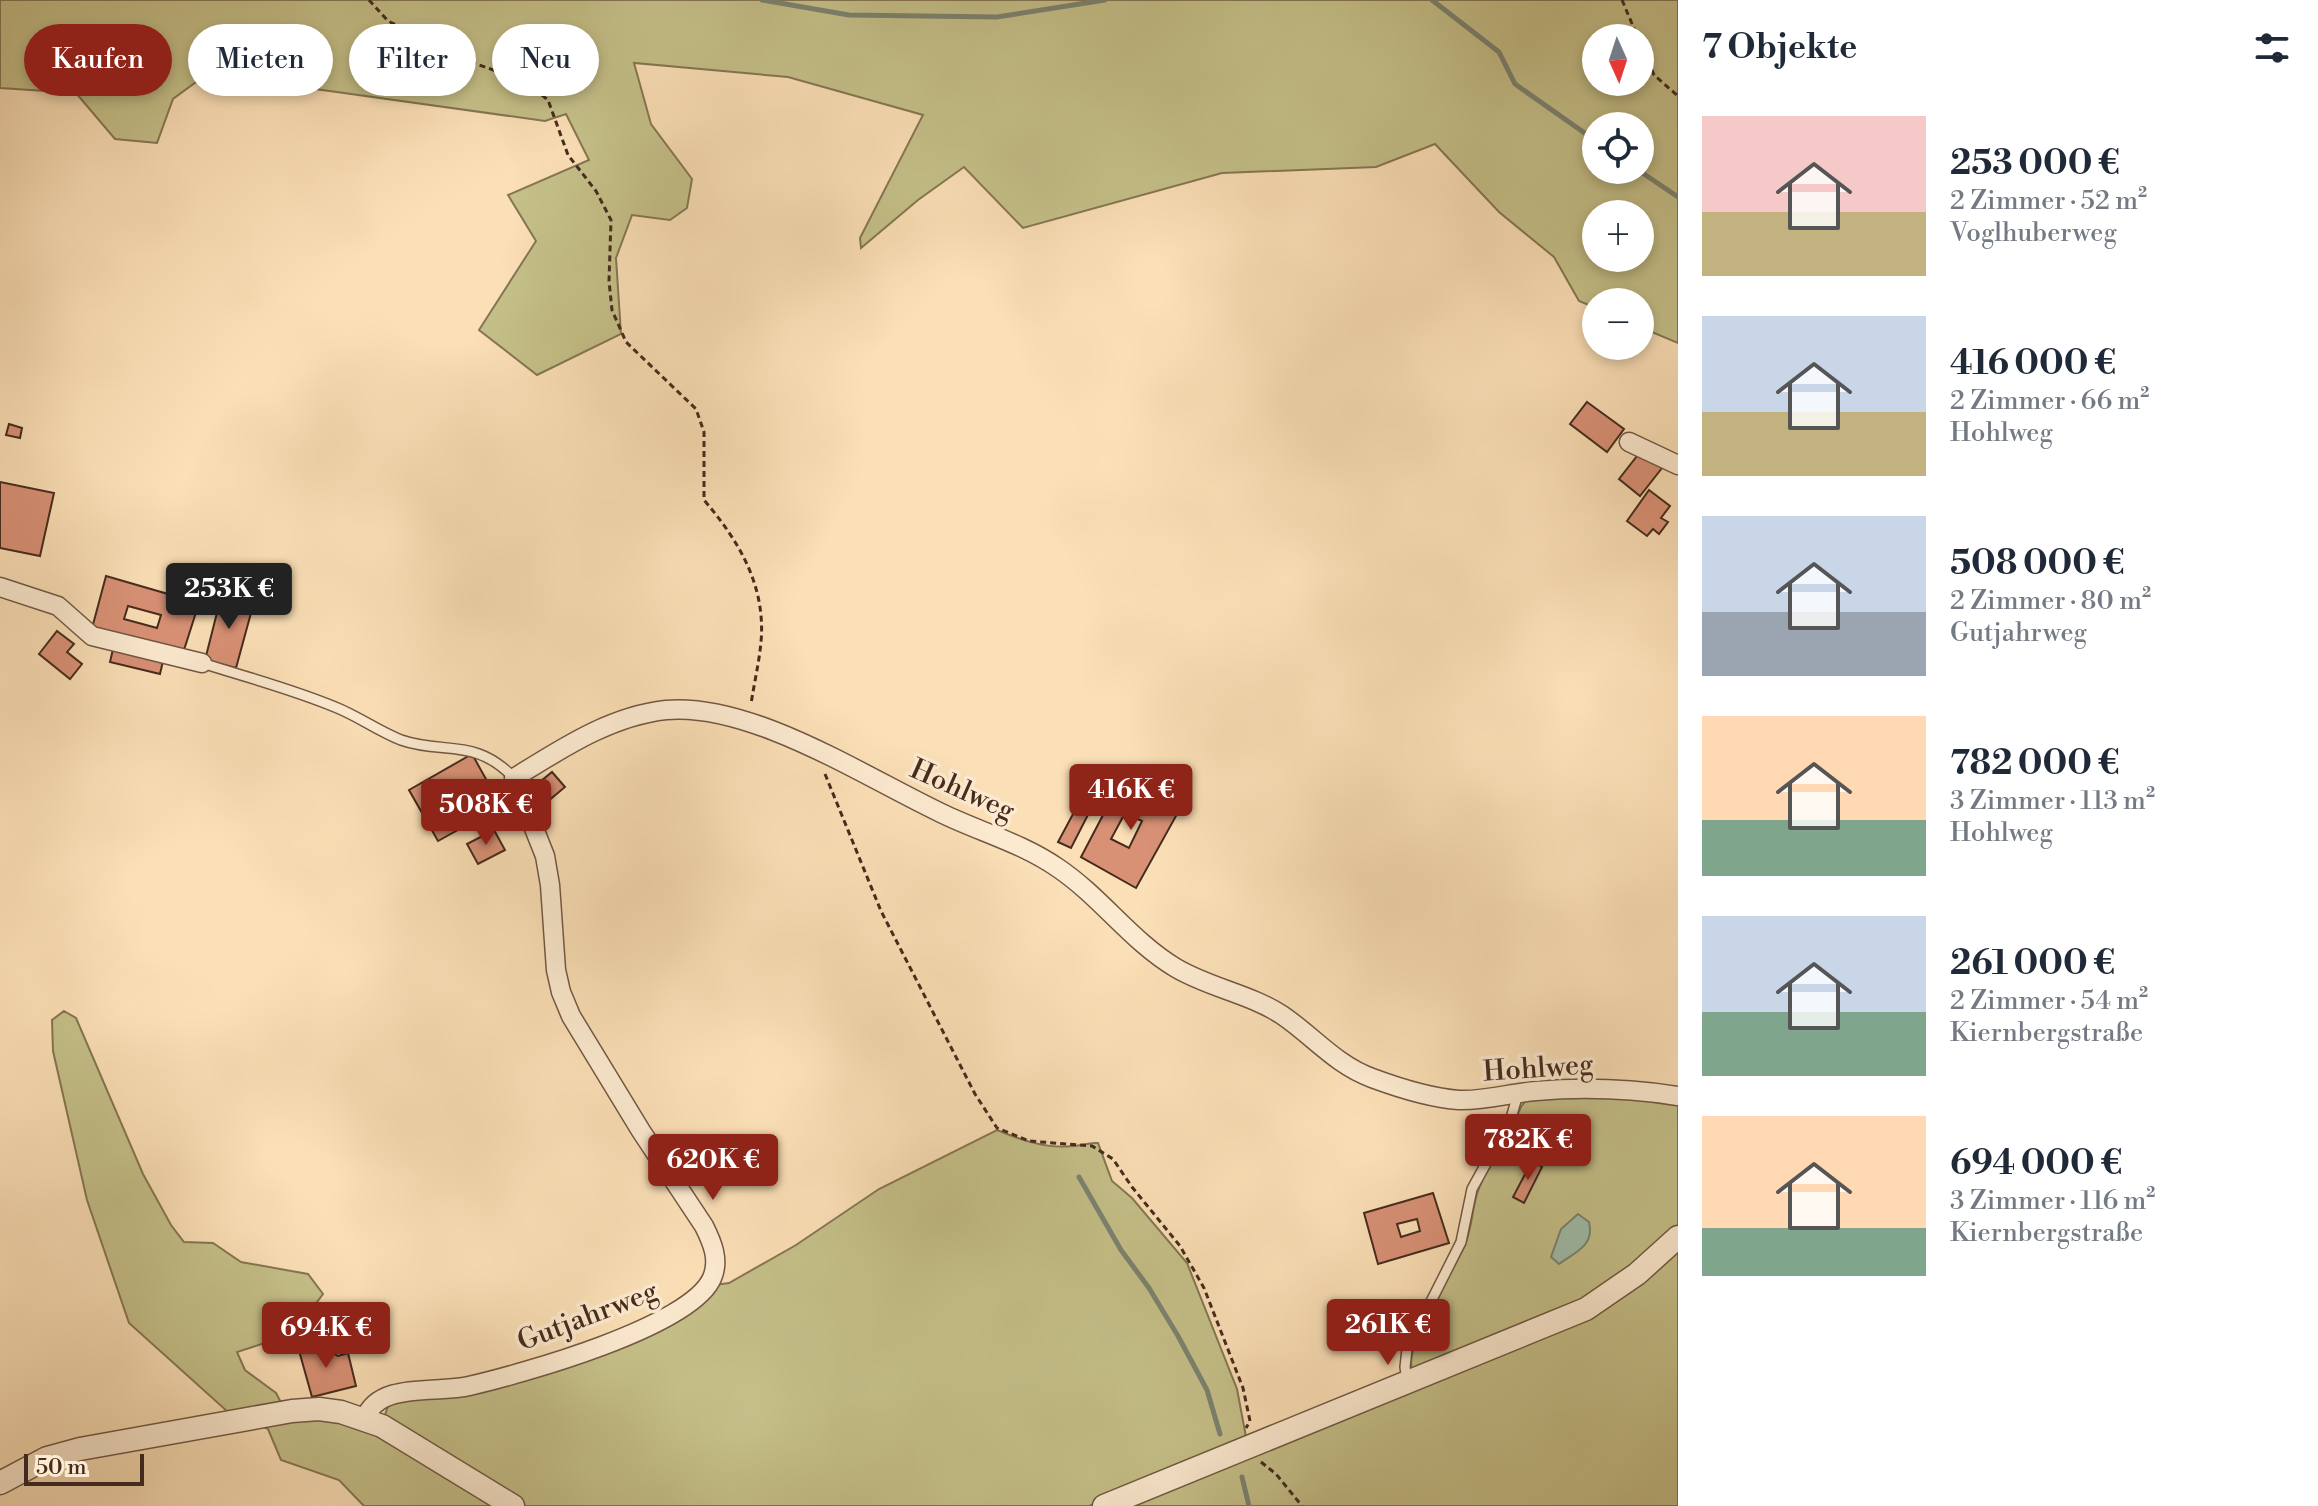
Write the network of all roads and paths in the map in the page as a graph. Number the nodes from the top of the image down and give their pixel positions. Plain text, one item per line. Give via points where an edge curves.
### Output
1 (369, 0) edge
2 (1622, 0) edge
3 (1632, 24) edge
4 (1654, 75) edge
5 (1678, 96) edge
6 (1629, 442) dead end
7 (1678, 465) edge
8 (0, 587) edge
9 (202, 663) joint
10 (748, 723) junction
11 (824, 771) dead end
12 (514, 778) junction
13 (1518, 1094) junction
14 (1678, 1096) edge
15 (1678, 1237) edge
16 (1408, 1384) junction
17 (365, 1419) junction
18 (1246, 1448) junction
19 (0, 1483) edge
20 (513, 1506) edge
21 (1104, 1506) edge
22 (1302, 1506) edge

1 - 10 path via 388,21 471,62 524,81 548,100 568,155 596,191 611,220 612,310 626,342 696,409 704,432 704,500 730,530 757,584 761,640
2 - 3 path
4 - 5 path
6 - 7 street
8 - 9 street via 58,606 92,636
9 - 12 lane via 333,706 400,740 485,757
10 - 12 street, Hohlweg via 696,711 640,715 589,734
10 - 13 street, Hohlweg via 1046,860 1176,968 1282,1015 1353,1070 1442,1098
11 - 18 path via 912,974 997,1128 1029,1141 1092,1146 1103,1152 1180,1246 1204,1288 1243,1388 1250,1421 1241,1438
12 - 17 street, Gutjahrweg via 545,856 556,970 566,1004 704,1226 716,1267 695,1298 625,1337 467,1387 384,1398 369,1407
13 - 14 street, Hohlweg via 1557,1090
13 - 16 lane via 1511,1118 1472,1189 1461,1242 1407,1349
15 - 16 street via 1586,1309
16 - 18 street
17 - 19 street via 319,1409 292,1411 80,1449 47,1458
17 - 20 street
18 - 21 street
18 - 22 path

